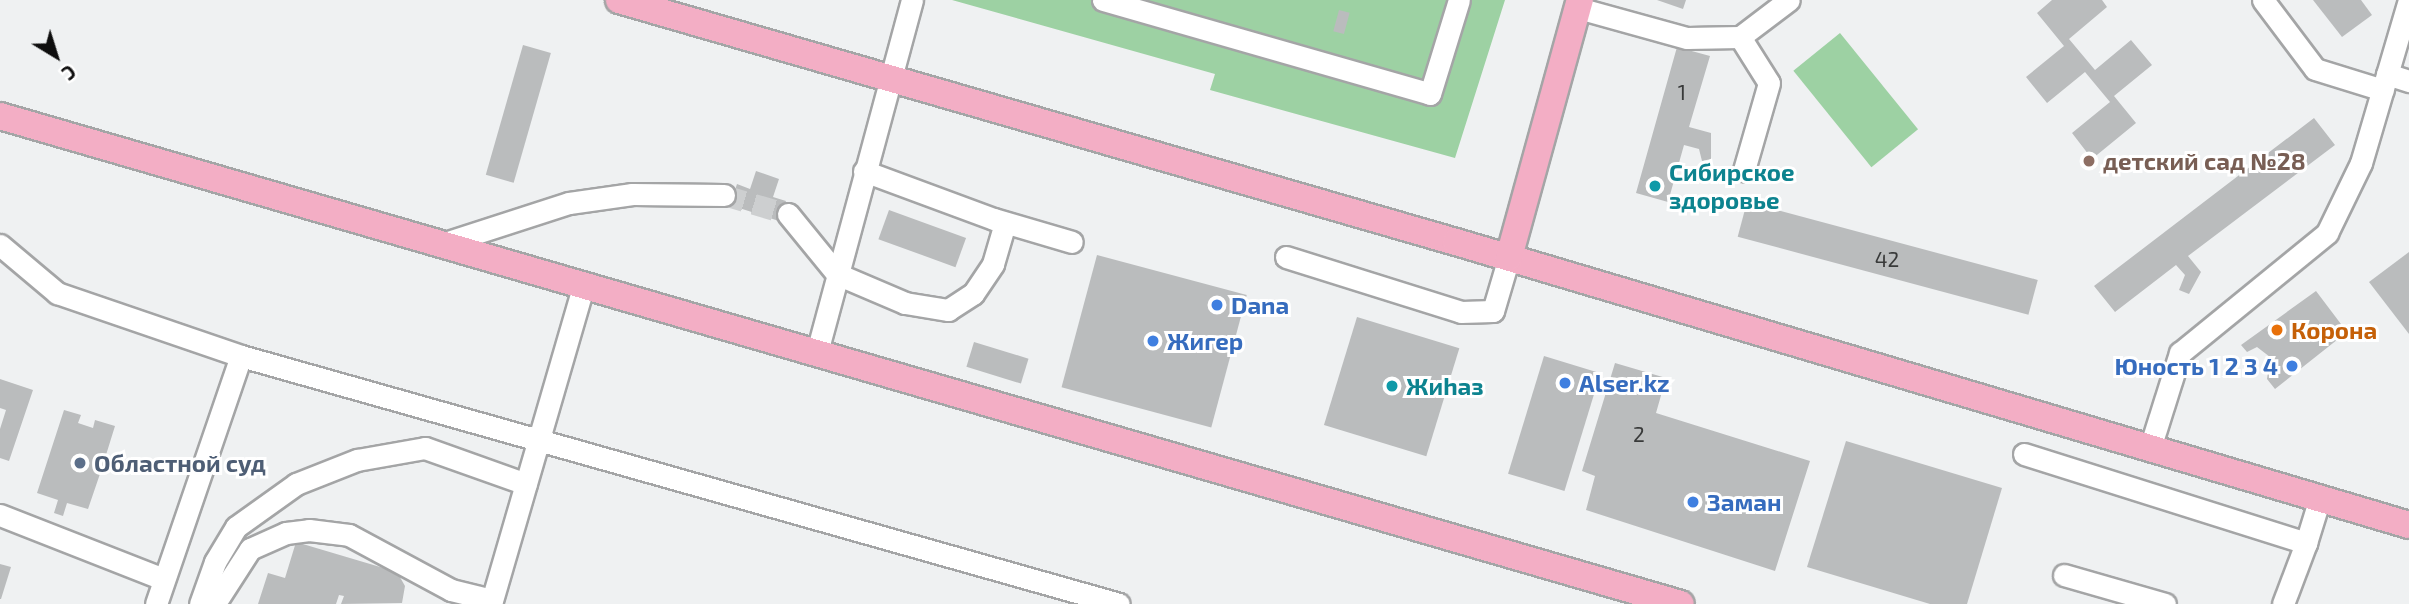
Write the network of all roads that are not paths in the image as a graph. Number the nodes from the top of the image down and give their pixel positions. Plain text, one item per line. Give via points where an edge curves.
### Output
1 (618, 0) edge
2 (912, 0) edge
3 (1103, 0) edge
4 (1459, 0) edge
5 (2263, 0) edge
6 (2409, 0) edge
7 (1782, 2) edge
8 (1579, 4) edge
9 (1740, 37) junction
10 (888, 80) junction
11 (2409, 81) edge
12 (2385, 82) junction
13 (0, 116) edge
14 (1744, 170) dead end
15 (864, 171) junction
16 (724, 194) tunnel mouth
17 (789, 215) tunnel mouth
18 (1005, 223) junction
19 (1072, 242) dead end
20 (445, 243) junction
21 (0, 245) edge
22 (1286, 257) dead end
23 (1509, 257) junction
24 (837, 274) junction
25 (584, 284) junction
26 (817, 352) junction
27 (241, 356) junction
28 (540, 439) junction
29 (2150, 448) junction
30 (2024, 454) dead end
31 (526, 484) junction
32 (2319, 501) junction
33 (0, 515) edge
34 (2409, 526) edge
35 (2306, 543) junction
36 (2064, 575) dead end
37 (163, 579) junction
38 (210, 600) edge
39 (492, 602) edge
40 (156, 604) edge
41 (1119, 604) edge
42 (1681, 604) edge
43 (2165, 604) edge
44 (2284, 604) edge

1 - 10 main road
2 - 10 street
3 - 4 street via 1430,94
5 - 12 street via 2315,69
6 - 12 street
7 - 9 street
8 - 9 street via 1687,38
8 - 23 main road
9 - 14 street via 1769,83
10 - 15 street
10 - 23 main road
11 - 12 street
12 - 29 street via 2361,163 2326,233 2179,353
13 - 20 main road
15 - 18 street
15 - 24 street
16 - 20 street via 632,194 569,203
17 - 24 street
18 - 19 street
18 - 24 street via 993,264 973,294 948,310 905,303
20 - 25 main road
21 - 27 street via 57,293
22 - 23 street via 1461,312 1493,311
23 - 29 main road
24 - 26 street
25 - 26 main road
25 - 28 street
26 - 42 main road
27 - 28 street
27 - 37 street
28 - 31 street
28 - 41 street
29 - 32 main road
30 - 35 street
31 - 38 street via 425,448 357,460 296,484 236,527 215,562
31 - 39 street
32 - 34 main road
32 - 35 street
33 - 37 street
35 - 44 street
36 - 43 street
37 - 40 street
38 - 39 street via 250,548 286,533 309,530 349,535 451,590

